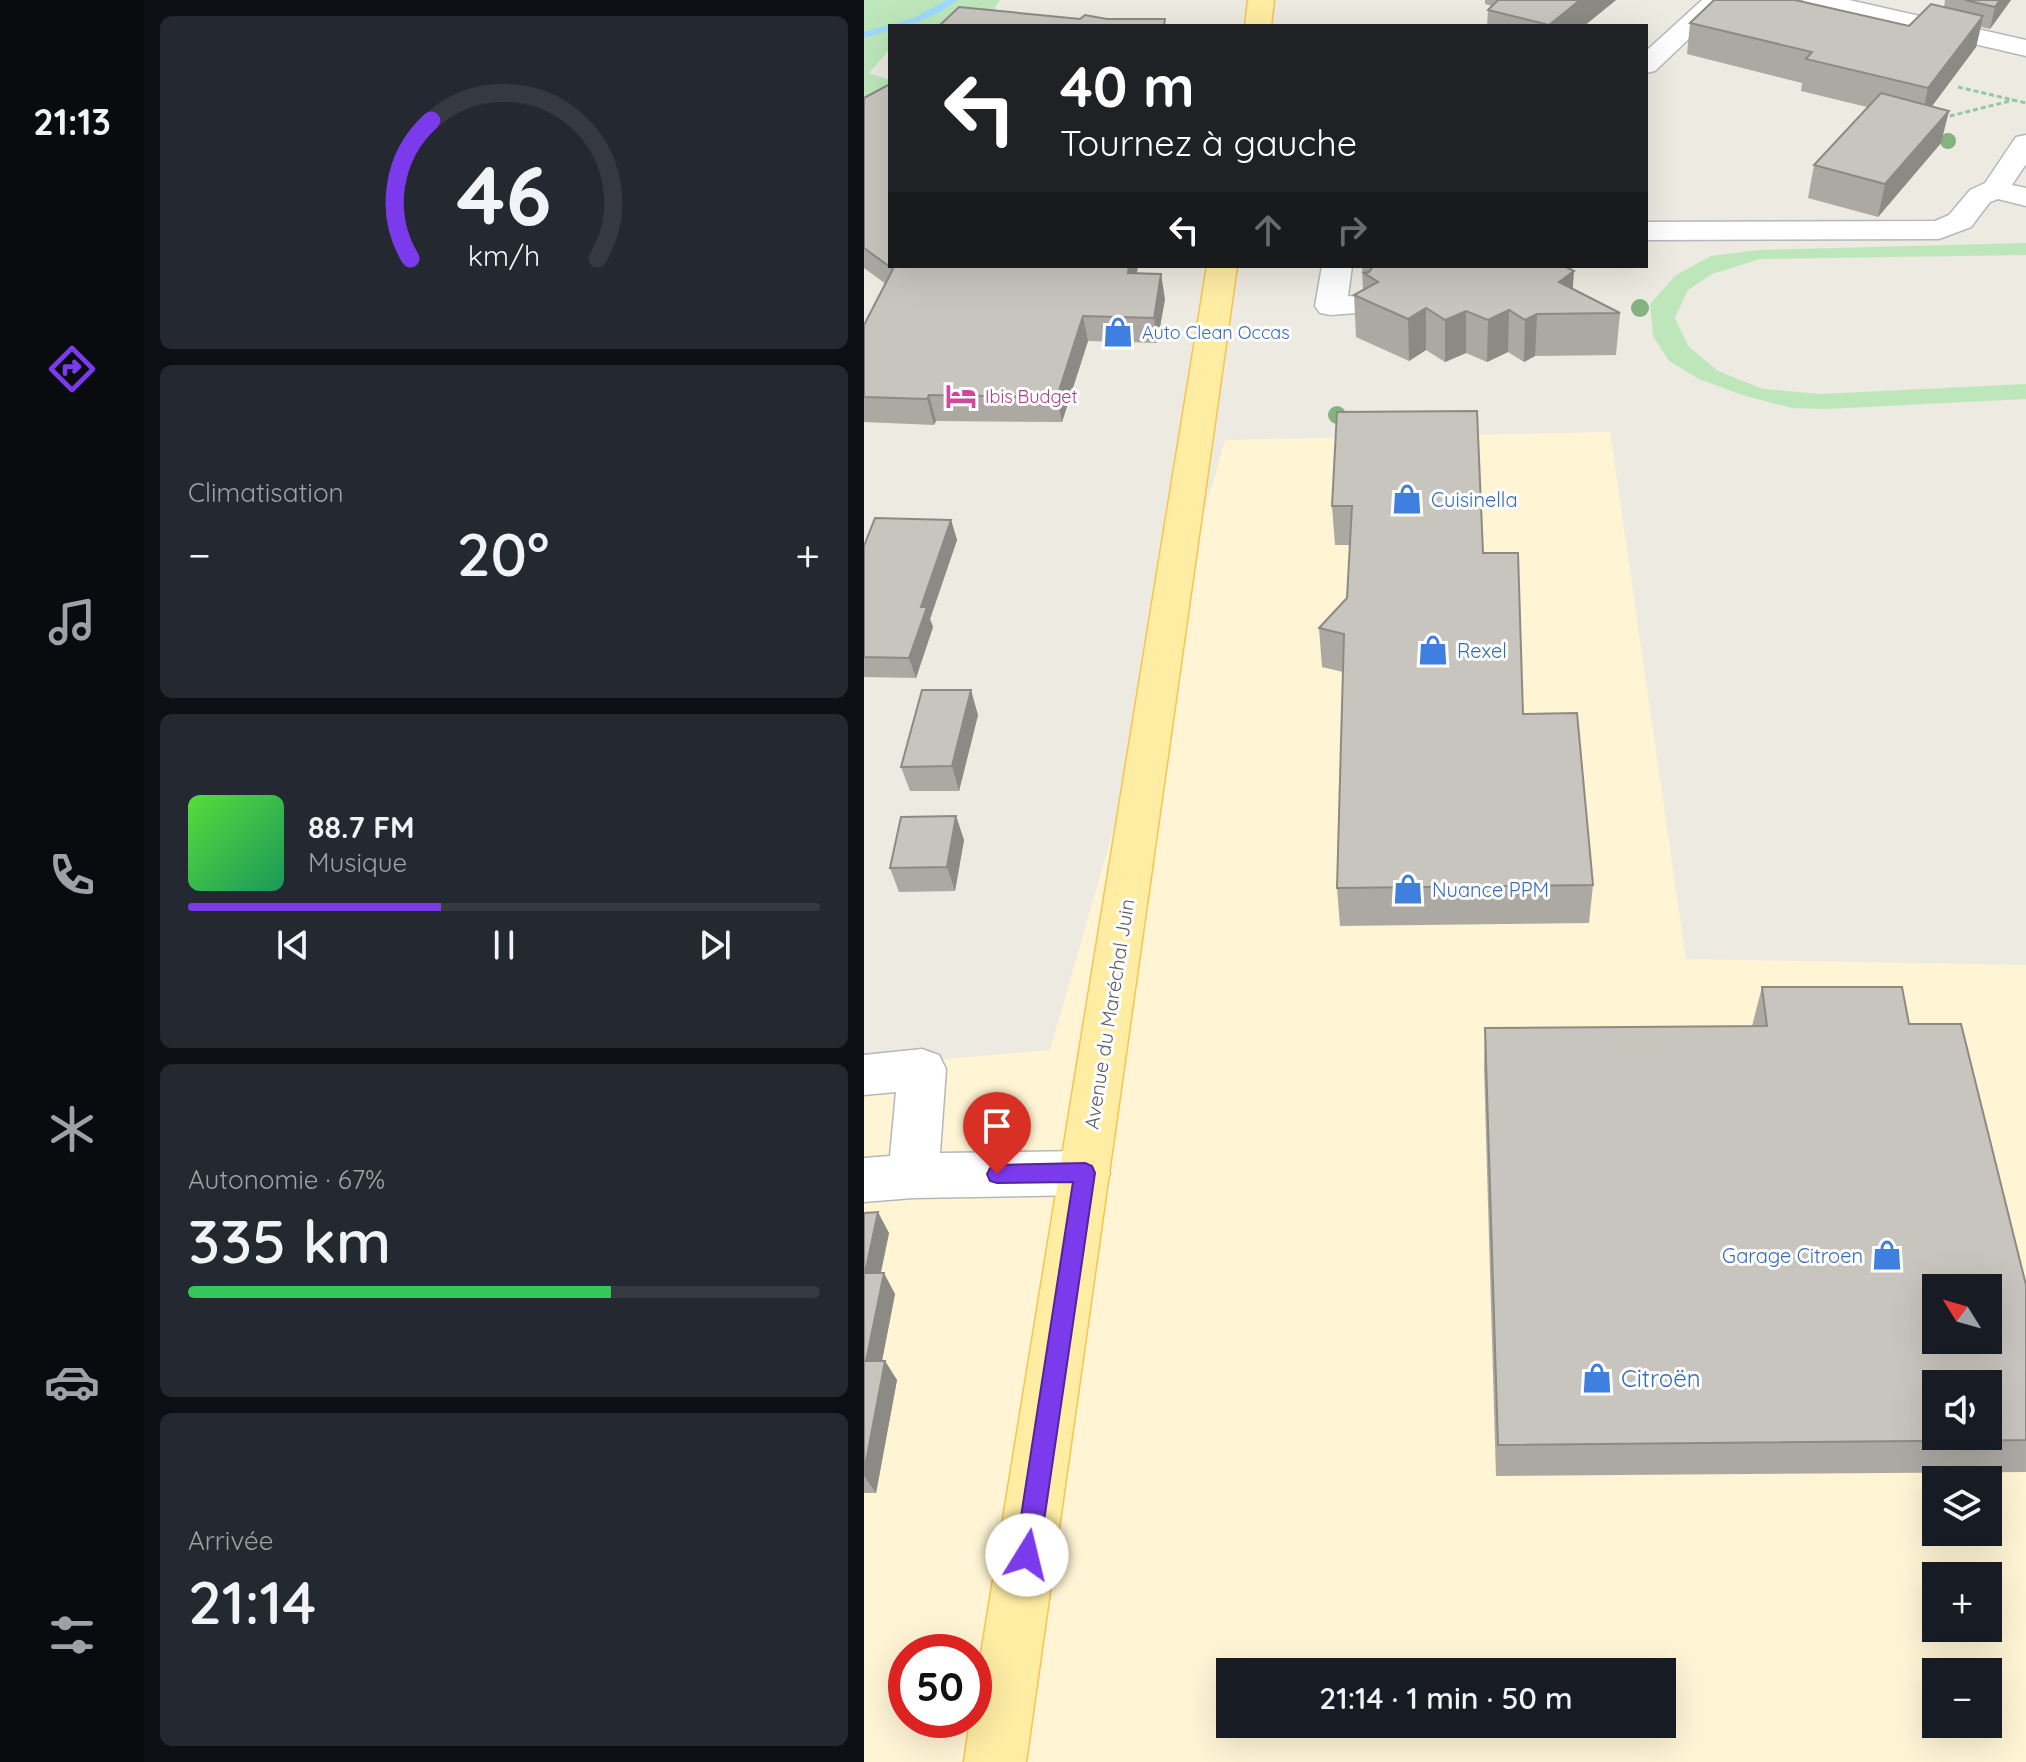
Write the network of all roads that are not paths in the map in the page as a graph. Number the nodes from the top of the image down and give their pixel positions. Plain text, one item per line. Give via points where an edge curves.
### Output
1 (1261, 0) edge
2 (1717, 0) edge
3 (1816, 0) edge
4 (1258, 24) edge
5 (2026, 48) edge
6 (1648, 63) edge
7 (2026, 143) edge
8 (1995, 189) junction
9 (2026, 197) edge
10 (1648, 231) edge
11 (1222, 268) edge
12 (1337, 268) edge
13 (1357, 305) dead end
14 (864, 1075) edge
15 (1085, 1173) junction
16 (913, 1176) junction
17 (864, 1180) edge
18 (1018, 1616) junction
19 (995, 1762) edge
20 (1021, 1762) edge

1 - 4 main road
2 - 6 street
3 - 5 street
7 - 8 street
8 - 9 street
8 - 10 street via 1980,196 1960,221 1939,230
11 - 15 main road, Avenue du Maréchal Juin
12 - 13 street via 1331,306
14 - 16 street via 922,1069
15 - 16 street
15 - 18 main road, Avenue du Maréchal Juin
16 - 17 street
18 - 19 main road, Avenue du Maréchal Juin
18 - 20 street

